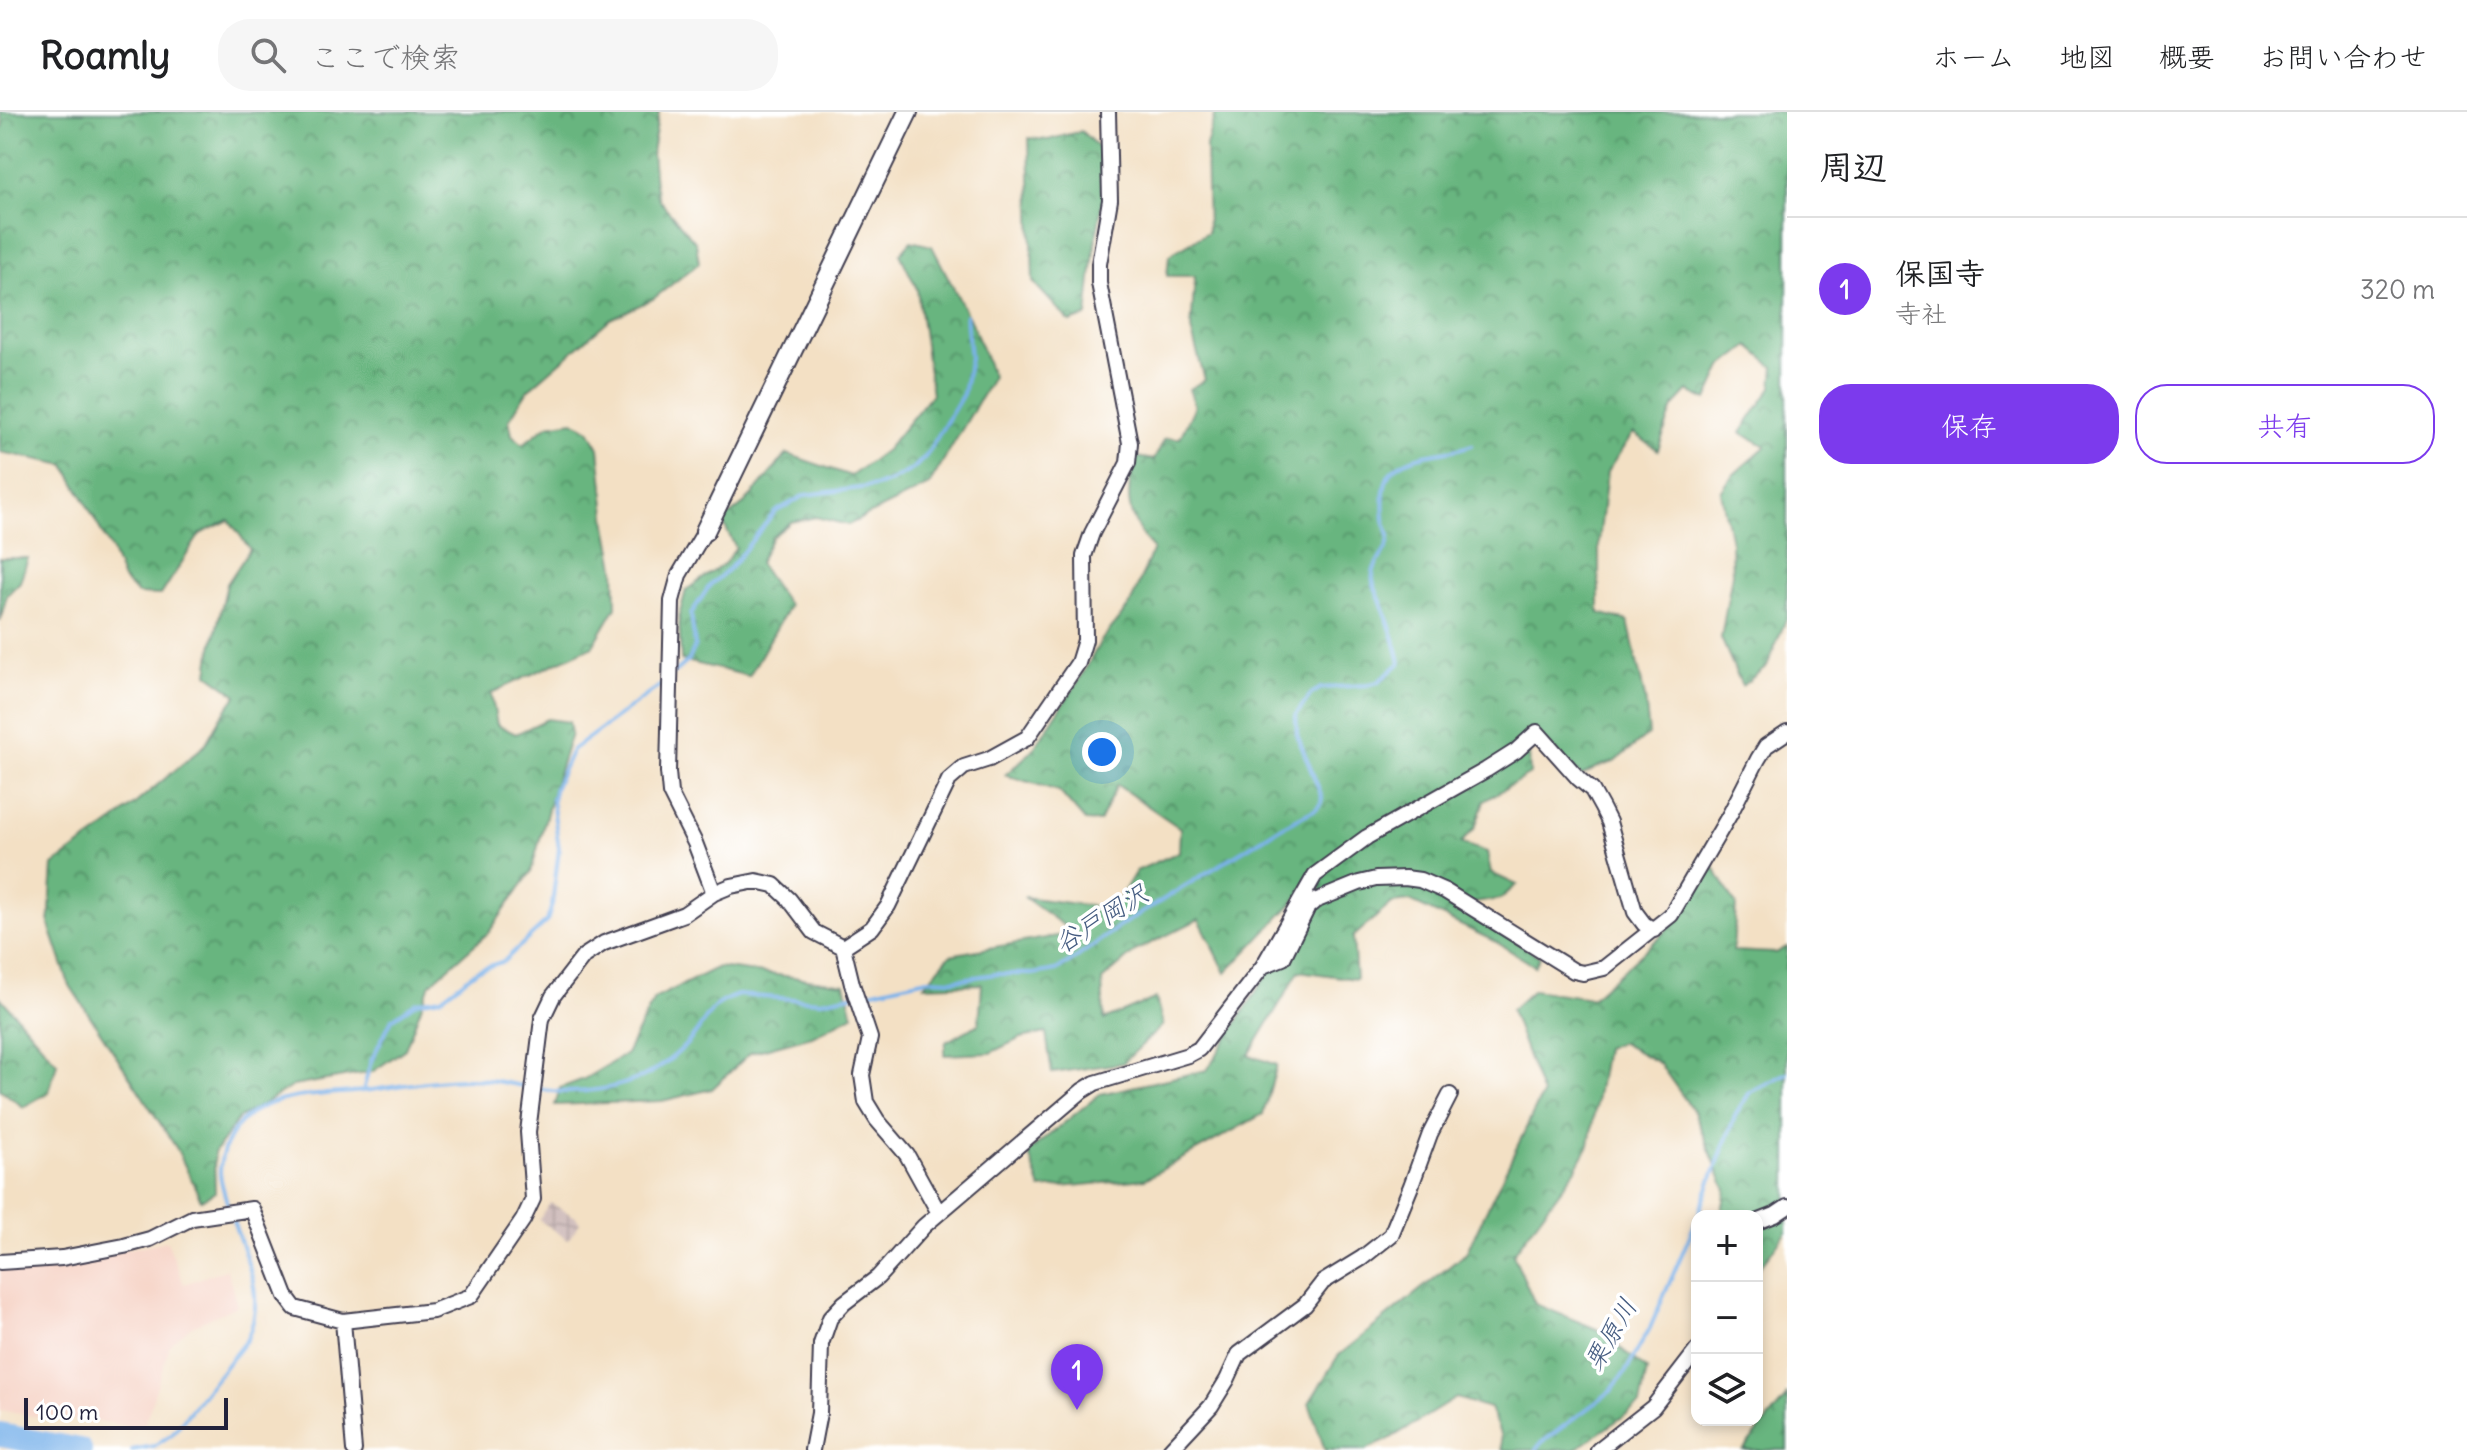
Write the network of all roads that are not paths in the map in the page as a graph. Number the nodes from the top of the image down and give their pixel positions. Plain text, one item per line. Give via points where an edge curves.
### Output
1 (908, 112) edge
2 (1108, 112) edge
3 (705, 531) joint
4 (1787, 732) edge
5 (714, 893) junction
6 (1654, 930) junction
7 (843, 947) junction
8 (1263, 966) junction
9 (1450, 1095) dead end
10 (1787, 1207) edge
11 (939, 1213) junction
12 (1763, 1220) edge
13 (0, 1262) edge
14 (343, 1321) junction
15 (1694, 1354) edge
16 (354, 1450) edge
17 (812, 1450) edge
18 (1170, 1450) edge
19 (1598, 1450) edge

1 - 3 street
2 - 7 street via 1110,200 1099,283 1130,443 1128,463 1084,556 1085,640 1078,663 1027,738 964,767 949,780 888,906 872,928
3 - 5 street via 679,575 672,601 668,772 670,793
4 - 6 street via 1766,746 1671,915
5 - 7 street via 746,882 767,882 789,899 814,932
5 - 14 street via 684,914 604,943 584,956 553,996 542,1019 528,1132 533,1199 471,1296 433,1311
6 - 8 street via 1604,968 1583,973 1433,884 1376,879 1315,901 1283,958
6 - 8 street via 1635,912 1609,822 1592,790 1537,732 1516,751 1323,868 1308,882
7 - 11 street via 870,1038 862,1075 866,1102 907,1155
8 - 11 street via 1199,1049 1088,1087
9 - 18 street via 1391,1235 1323,1282 1305,1305 1239,1354 1211,1406
10 - 12 street
11 - 17 street via 830,1318 821,1344
13 - 14 street via 124,1246 192,1218 252,1209 290,1305
14 - 16 street
15 - 19 street via 1653,1407

